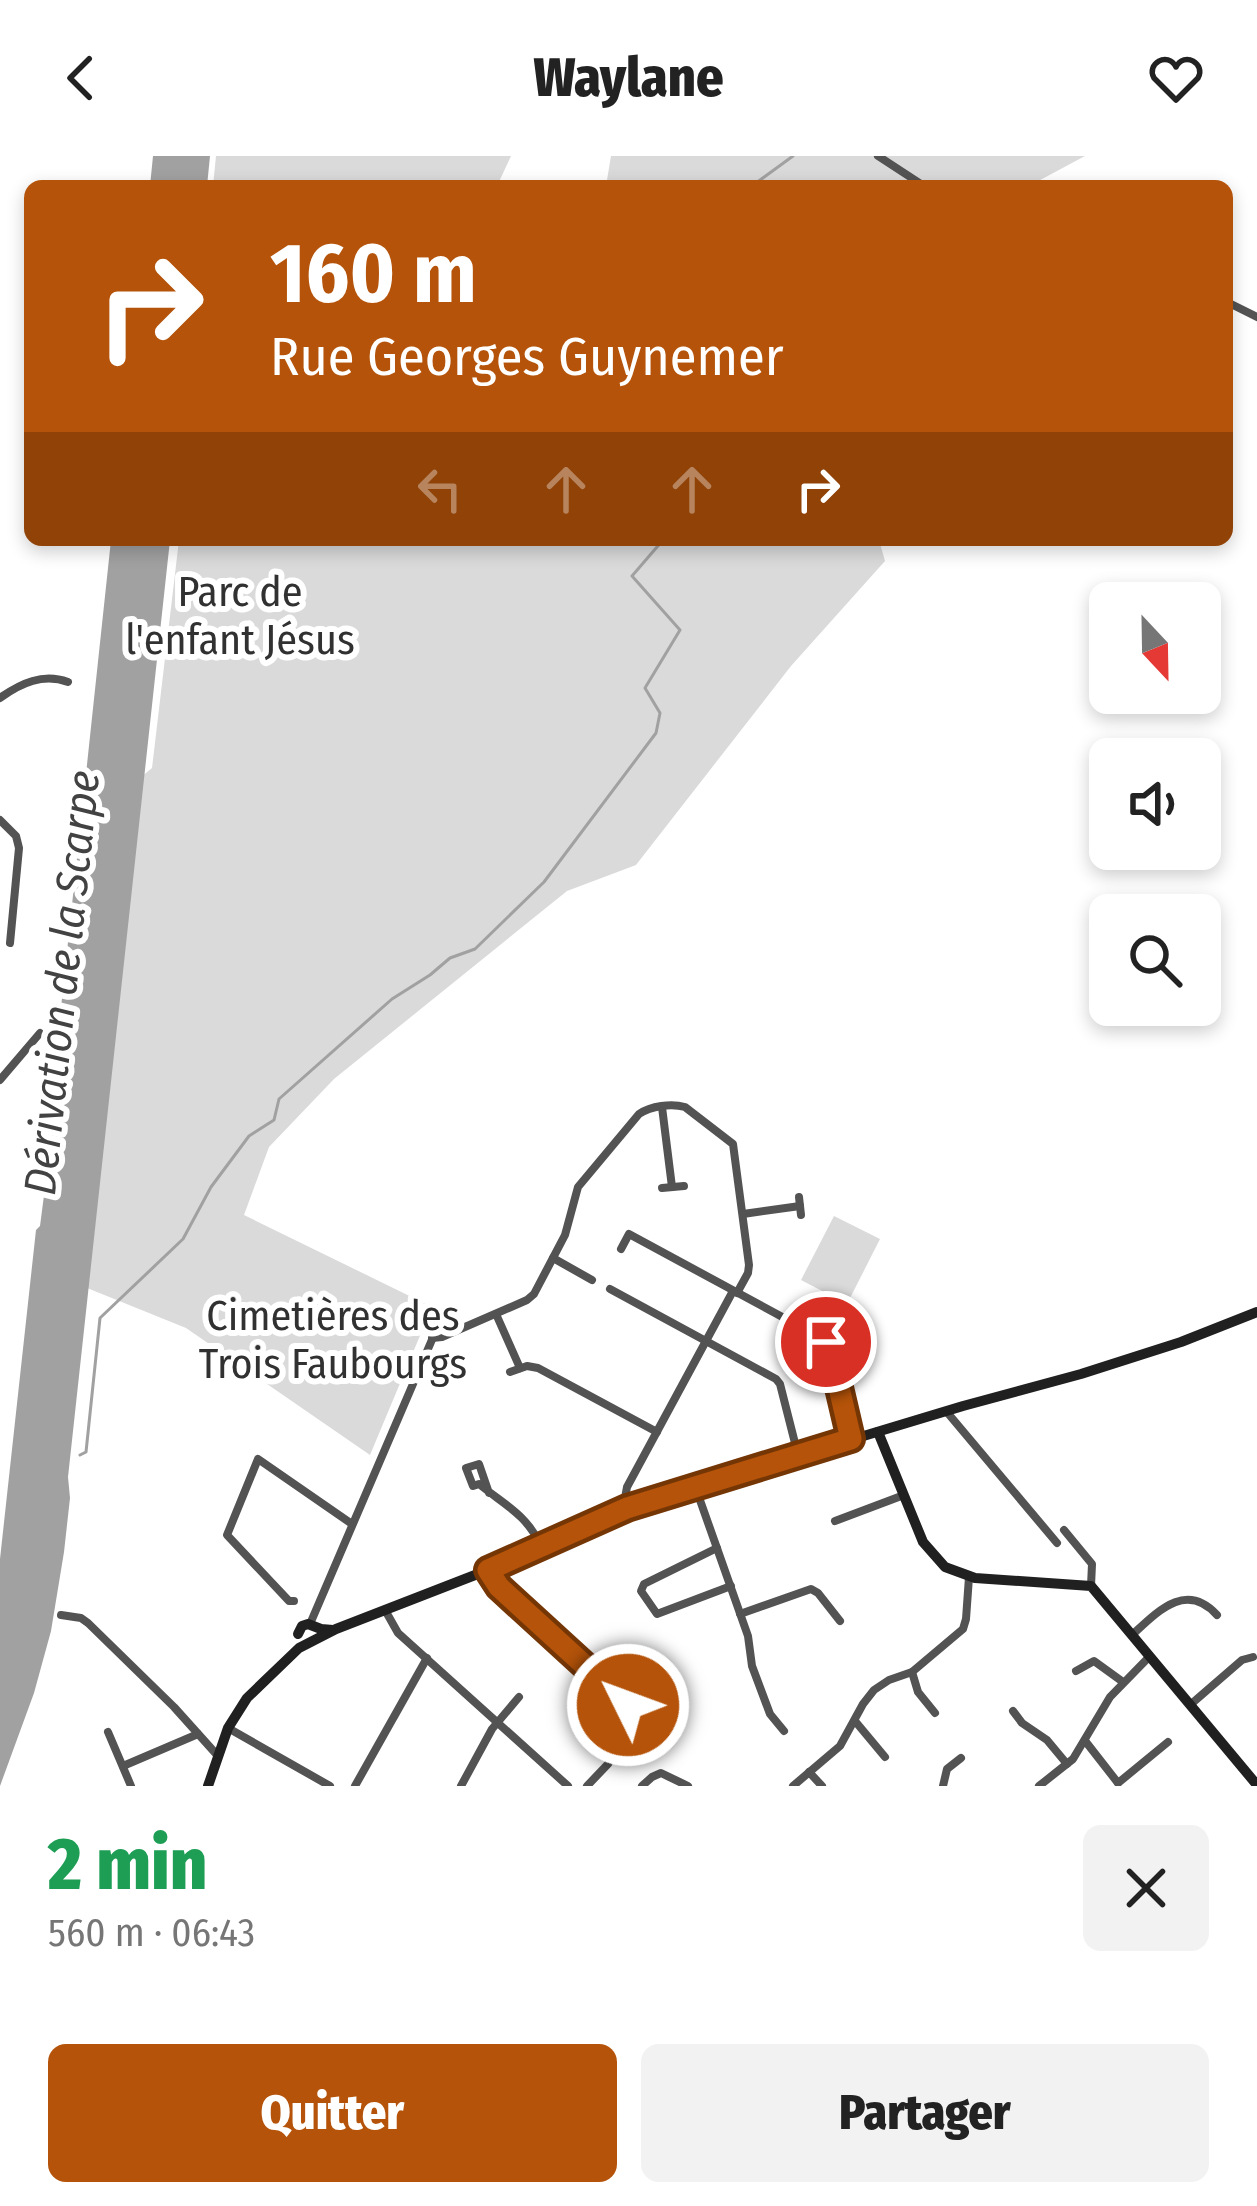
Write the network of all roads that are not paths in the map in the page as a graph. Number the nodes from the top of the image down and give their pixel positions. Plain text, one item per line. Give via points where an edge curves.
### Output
1 (878, 156) edge
2 (916, 180) edge
3 (68, 682) dead end
4 (0, 698) edge
5 (0, 820) edge
6 (10, 943) dead end
7 (40, 1033) dead end
8 (0, 1080) edge
9 (662, 1107) junction
10 (684, 1186) dead end
11 (800, 1206) dead end
12 (743, 1214) junction
13 (621, 1249) dead end
14 (553, 1258) junction
15 (592, 1280) dead end
16 (610, 1289) dead end
17 (735, 1292) junction
18 (1257, 1312) edge
19 (443, 1314) dead end
20 (496, 1314) junction
21 (432, 1338) junction
22 (706, 1340) junction
23 (945, 1411) junction
24 (657, 1432) junction
25 (878, 1432) junction
26 (851, 1439) junction
27 (798, 1455) junction
28 (695, 1486) junction
29 (489, 1492) dead end
30 (904, 1496) junction
31 (627, 1508) junction
32 (835, 1521) dead end
33 (352, 1524) junction
34 (1064, 1529) dead end
35 (1057, 1543) dead end
36 (541, 1546) junction
37 (717, 1548) junction
38 (488, 1570) junction
39 (969, 1577) junction
40 (731, 1586) junction
41 (1091, 1586) junction
42 (294, 1601) dead end
43 (385, 1610) junction
44 (740, 1614) junction
45 (61, 1615) dead end
46 (1217, 1615) dead end
47 (840, 1621) dead end
48 (313, 1634) junction
49 (1132, 1635) junction
50 (1150, 1657) junction
51 (1253, 1657) dead end
52 (427, 1658) junction
53 (280, 1665) junction
54 (1076, 1671) dead end
55 (912, 1672) junction
56 (1123, 1682) junction
57 (519, 1697) dead end
58 (661, 1704) dead end
59 (1190, 1706) junction
60 (1013, 1711) dead end
61 (935, 1713) dead end
62 (855, 1720) junction
63 (498, 1722) junction
64 (228, 1728) junction
65 (784, 1731) dead end
66 (108, 1732) dead end
67 (198, 1734) junction
68 (1086, 1742) junction
69 (1168, 1742) dead end
70 (218, 1757) junction
71 (885, 1757) dead end
72 (961, 1758) dead end
73 (608, 1764) dead end
74 (1068, 1765) junction
75 (123, 1766) junction
76 (809, 1772) junction
77 (596, 1776) junction
78 (1120, 1785) edge
79 (1257, 1785) edge
80 (131, 1786) edge
81 (208, 1786) edge
82 (330, 1786) edge
83 (355, 1786) edge
84 (460, 1786) edge
85 (568, 1786) edge
86 (586, 1786) edge
87 (607, 1786) edge
88 (642, 1786) edge
89 (688, 1786) edge
90 (793, 1786) edge
91 (822, 1786) edge
92 (944, 1786) edge
93 (1039, 1786) edge

1 - 2 street
3 - 4 street via 37,679
5 - 6 street via 19,848
7 - 8 street
9 - 10 street via 667,1188
9 - 12 street via 685,1107 730,1140
9 - 14 street via 639,1114 578,1187
11 - 12 street
12 - 17 street via 749,1265
13 - 17 street via 629,1234
14 - 15 street
14 - 20 street via 530,1297
16 - 22 street
17 - 22 street
17 - 26 street via 826,1342
18 - 23 main road via 1139,1356
19 - 21 street
20 - 21 street
20 - 24 street via 515,1370 538,1368
21 - 33 street
22 - 24 street
22 - 27 street via 776,1379
23 - 25 main road
23 - 35 street
24 - 31 street via 627,1487
25 - 26 main road
25 - 30 main road
26 - 27 main road
27 - 28 main road
28 - 31 main road
28 - 37 street
29 - 36 street via 530,1524
30 - 32 street
30 - 39 main road via 931,1554
31 - 36 main road
33 - 42 street via 258,1459 227,1535
33 - 48 street
34 - 41 street via 1092,1564
36 - 38 main road
37 - 40 street
37 - 40 street via 641,1590 657,1614
38 - 43 main road
38 - 58 street via 634,1709 646,1714
39 - 41 main road
39 - 55 street via 963,1630
40 - 44 street
41 - 49 main road
43 - 48 main road
43 - 52 street
44 - 47 street via 811,1589
44 - 65 street via 771,1717
45 - 67 street via 88,1623
46 - 49 street via 1182,1599
48 - 53 main road
48 - 53 main road via 301,1641 298,1634
49 - 50 main road
50 - 56 street
50 - 59 main road
51 - 59 street
52 - 63 street
52 - 83 street
53 - 64 main road
54 - 56 street via 1094,1660
55 - 61 street
55 - 62 street via 879,1686
56 - 68 street
57 - 63 street
59 - 79 main road
60 - 74 street
62 - 71 street
62 - 76 street
63 - 84 street
63 - 85 street
64 - 70 main road
64 - 82 street
66 - 75 street
67 - 70 street
67 - 75 street
68 - 74 street
68 - 78 street
69 - 78 street
70 - 81 main road
72 - 92 street via 947,1769
73 - 77 street
74 - 93 street
75 - 80 street
76 - 90 street
76 - 91 street
77 - 86 street
77 - 87 street
88 - 89 street via 661,1774

